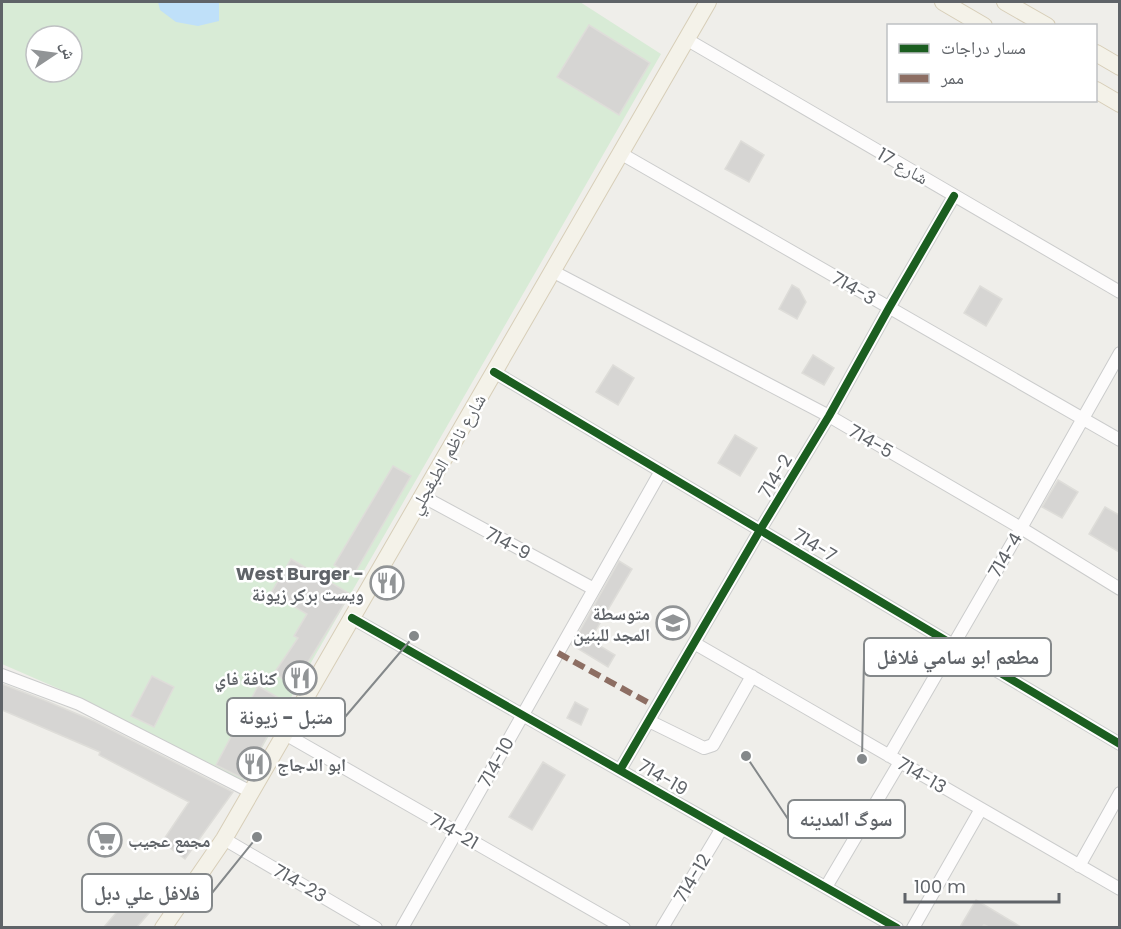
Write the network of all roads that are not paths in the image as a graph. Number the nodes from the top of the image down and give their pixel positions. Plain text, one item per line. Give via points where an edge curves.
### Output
1 (708, 2) edge
2 (943, 2) edge
3 (1005, 2) edge
4 (981, 24) edge
5 (1044, 24) edge
6 (686, 39) junction
7 (1097, 54) edge
8 (1119, 67) edge
9 (1097, 91) edge
10 (1119, 104) edge
11 (620, 153) junction
12 (954, 196) junction
13 (552, 271) junction
14 (1119, 292) edge
15 (889, 308) junction
16 (1119, 353) edge
17 (494, 372) junction
18 (829, 416) junction
19 (1082, 419) junction
20 (1119, 440) edge
21 (661, 471) junction
22 (422, 496) junction
23 (1021, 528) junction
24 (760, 530) junction
25 (594, 589) junction
26 (1119, 589) edge
27 (352, 618) junction
28 (694, 643) junction
29 (953, 645) junction
30 (2, 675) edge
31 (752, 676) junction
32 (522, 715) junction
33 (649, 721) junction
34 (285, 734) junction
35 (1119, 744) edge
36 (895, 759) junction
37 (620, 770) junction
38 (251, 792) junction
39 (1119, 793) edge
40 (981, 809) junction
41 (722, 828) junction
42 (456, 832) junction
43 (222, 842) junction
44 (1079, 866) junction
45 (826, 887) junction
46 (1119, 889) edge
47 (163, 927) edge
48 (177, 927) edge
49 (376, 927) edge
50 (402, 927) edge
51 (624, 927) edge
52 (662, 927) edge
53 (897, 927) edge
54 (913, 927) edge

1 - 6 main road, شارع ناظم الطبقجلي
2 - 4 main road
3 - 5 main road
6 - 11 main road, شارع ناظم الطبقجلي
6 - 12 street, شارع 17
7 - 8 main road
9 - 10 main road
11 - 13 main road, شارع ناظم الطبقجلي
11 - 15 street, 714-3
12 - 14 street, شارع 17
12 - 15 street, 714-2
13 - 17 main road, شارع ناظم الطبقجلي
13 - 18 street, 714-5
15 - 18 street, 714-2
15 - 19 street, 714-3
16 - 19 street, 714-4
17 - 21 street, 714-7
17 - 22 main road, شارع ناظم الطبقجلي
18 - 23 street, 714-5
18 - 24 street, 714-2
19 - 20 street, 714-3
19 - 23 street, 714-4
21 - 24 street, 714-7
21 - 25 street, 714-10
22 - 25 street, 714-9
22 - 27 main road, شارع ناظم الطبقجلي
23 - 26 street, 714-5
23 - 29 street, 714-4
24 - 28 street, 714-2
24 - 29 street, 714-7
25 - 32 street, 714-10
27 - 32 street, 714-19
27 - 34 main road, شارع ناظم الطبقجلي
28 - 31 street, 714-13
28 - 33 street, 714-2
29 - 35 street, 714-7
29 - 36 street, 714-4
30 - 38 street via 79,704
31 - 33 street via 713,746 704,748
31 - 36 street, 714-13
32 - 37 street, 714-19
32 - 42 street, 714-10
33 - 37 street, 714-2
34 - 38 main road, شارع ناظم الطبقجلي
34 - 42 street, 714-21
36 - 40 street, 714-13
36 - 45 street, 714-4
37 - 41 street, 714-19
38 - 43 main road, شارع ناظم الطبقجلي
39 - 44 street
40 - 44 street, 714-13
40 - 54 street
41 - 45 street, 714-19
41 - 52 street, 714-12
42 - 50 street, 714-10
42 - 51 street, 714-21
43 - 47 main road, شارع ناظم الطبقجلي
43 - 48 main road, شارع ناظم الطبقجلي
43 - 49 street, 714-23
44 - 46 street, 714-13
45 - 53 street, 714-19

